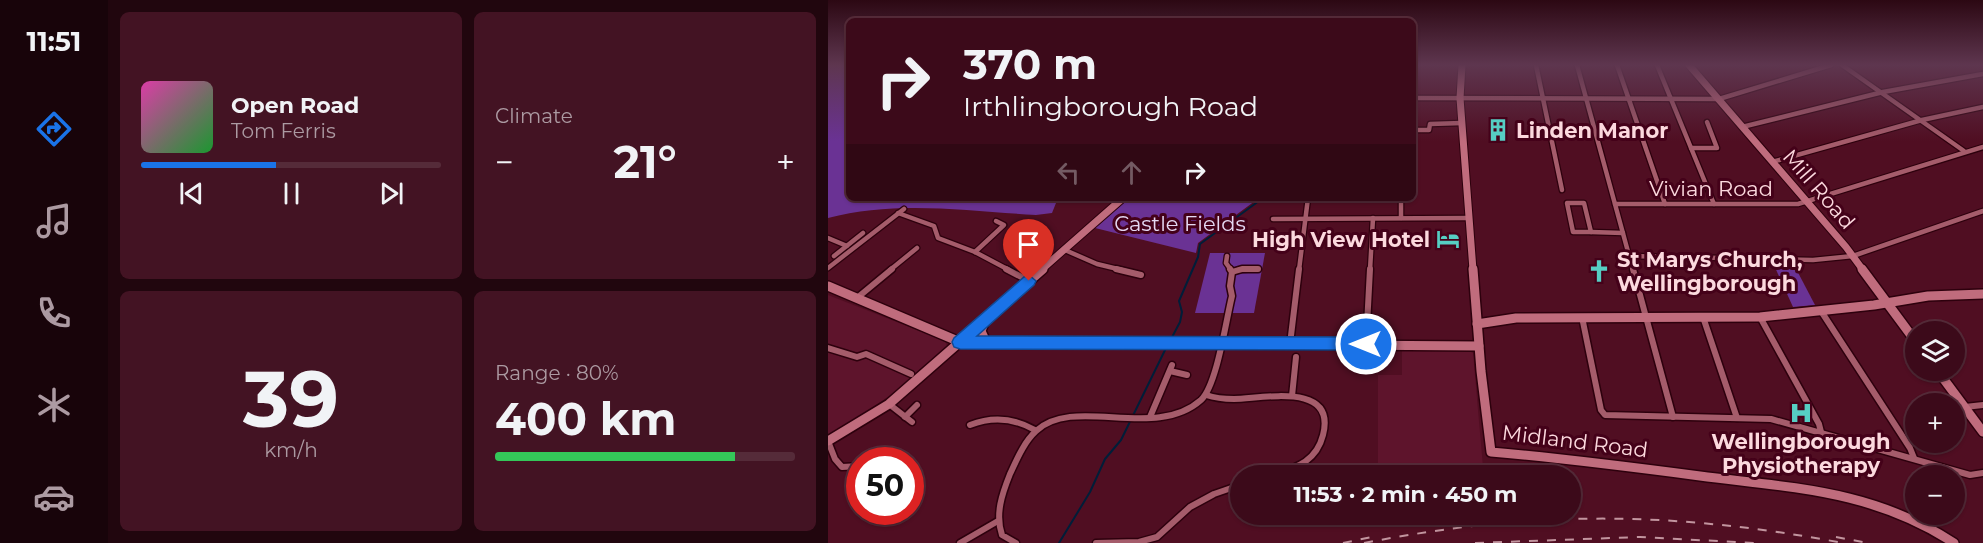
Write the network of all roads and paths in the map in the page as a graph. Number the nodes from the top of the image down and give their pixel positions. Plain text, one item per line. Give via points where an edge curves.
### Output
1 (1460, 90) edge
2 (1541, 90) edge
3 (1584, 90) edge
4 (1626, 90) edge
5 (1667, 90) edge
6 (1711, 90) edge
7 (1748, 90) edge
8 (1880, 90) edge
9 (1892, 90) edge
10 (1883, 92) junction
11 (1416, 98) edge
12 (1460, 98) junction
13 (1543, 98) junction
14 (1586, 99) junction
15 (1629, 99) junction
16 (1671, 99) junction
17 (1719, 99) junction
18 (1983, 106) edge
19 (1922, 120) junction
20 (1707, 122) dead end
21 (1462, 123) junction
22 (1742, 127) junction
23 (1416, 130) edge
24 (1690, 147) junction
25 (1983, 147) edge
26 (1964, 151) junction
27 (1773, 162) junction
28 (1562, 190) dead end
29 (1120, 201) edge
30 (1308, 201) edge
31 (1401, 201) edge
32 (1806, 202) junction
33 (1615, 204) junction
34 (1665, 204) junction
35 (1714, 204) junction
36 (1983, 211) edge
37 (1401, 218) junction
38 (1469, 218) junction
39 (1273, 219) dead end
40 (1305, 219) junction
41 (1373, 219) junction
42 (996, 222) dead end
43 (863, 233) dead end
44 (1591, 233) junction
45 (1623, 233) junction
46 (828, 238) edge
47 (847, 246) junction
48 (917, 248) dead end
49 (1065, 249) junction
50 (975, 252) junction
51 (834, 256) dead end
52 (1227, 256) dead end
53 (1629, 256) junction
54 (1853, 256) junction
55 (828, 268) edge
56 (1258, 269) dead end
57 (1232, 272) junction
58 (1141, 275) dead end
59 (1029, 281) junction
60 (828, 286) edge
61 (1983, 294) edge
62 (856, 298) junction
63 (1886, 303) junction
64 (1821, 311) junction
65 (987, 316) junction
66 (1582, 317) junction
67 (1646, 317) junction
68 (1703, 317) junction
69 (1760, 317) junction
70 (1477, 324) junction
71 (1905, 328) edge
72 (960, 342) junction
73 (987, 342) junction
74 (1221, 344) junction
75 (1290, 344) junction
76 (1366, 344) junction
77 (1479, 346) junction
78 (828, 348) edge
79 (1296, 357) dead end
80 (911, 374) dead end
81 (1187, 375) dead end
82 (1945, 381) edge
83 (1954, 393) edge
84 (1206, 395) junction
85 (1292, 396) junction
86 (889, 404) junction
87 (917, 405) dead end
88 (1983, 405) edge
89 (1965, 407) joint
90 (983, 411) dead end
91 (905, 417) junction
92 (1117, 417) joint
93 (1147, 417) junction
94 (1673, 417) junction
95 (1737, 418) junction
96 (982, 420) junction
97 (912, 422) dead end
98 (970, 425) dead end
99 (1035, 430) junction
100 (1821, 432) junction
101 (1983, 432) edge
102 (828, 441) edge
103 (1914, 458) junction
104 (1302, 465) edge
105 (846, 467) edge
106 (1983, 473) edge
107 (1230, 488) edge
108 (998, 521) junction
109 (960, 543) edge
110 (1016, 543) edge
111 (1096, 543) edge
112 (1954, 543) edge

1 - 12 main road, Midland Road
2 - 13 street
3 - 14 street
4 - 15 street
5 - 16 street
6 - 17 main road, Mill Road
7 - 17 street
8 - 10 street
9 - 10 street
10 - 19 street
10 - 22 street
11 - 12 street
12 - 13 street
12 - 21 main road, Midland Road
13 - 14 street
13 - 28 street
14 - 15 street
14 - 33 street
15 - 16 street
15 - 34 street
16 - 17 street
16 - 24 street
17 - 22 main road, Mill Road
18 - 19 street
19 - 26 street
19 - 27 street
20 - 24 street via 1717,148
21 - 23 street via 1430,124 1430,130
21 - 38 main road, Midland Road
22 - 27 main road, Mill Road
24 - 35 street
25 - 26 street, Vivian Road
26 - 32 street, Vivian Road
27 - 32 main road, Mill Road
29 - 49 main road
30 - 40 street
31 - 37 street
32 - 35 street, Vivian Road
32 - 54 main road, Mill Road
33 - 34 street, Vivian Road
33 - 45 street
34 - 35 street, Vivian Road
36 - 54 street
37 - 38 street
37 - 41 street
38 - 70 main road, Midland Road
39 - 40 street
40 - 41 street
40 - 75 street
41 - 76 street
42 - 50 street via 1004,225
43 - 47 street
44 - 44 street via 1573,232 1567,203 1584,203
44 - 45 street
45 - 53 street
46 - 47 street
47 - 51 street
48 - 62 street
49 - 58 street via 1097,264
49 - 59 main road
50 - 55 street via 938,238 934,226 901,211
50 - 59 street
52 - 57 street via 1226,263
53 - 54 street via 1813,260
53 - 67 street
54 - 63 main road, Mill Road
56 - 57 street
57 - 74 street via 1232,296
59 - 65 main road
60 - 62 main road
61 - 63 main road
62 - 72 main road
63 - 64 main road
63 - 71 main road, Mill Road
64 - 69 main road
64 - 103 street
65 - 72 main road
65 - 73 main road via 981,326
66 - 67 main road
66 - 70 main road via 1516,318
66 - 94 street via 1605,415
67 - 68 main road
67 - 94 street
68 - 69 main road
68 - 95 street
69 - 100 street
70 - 77 main road, Midland Road
72 - 73 main road
72 - 86 main road
73 - 74 main road
74 - 75 main road
74 - 84 street
75 - 76 main road
76 - 77 main road
77 - 112 main road, Midland Road via 1491,452 1838,494 1905,515
78 - 80 street via 857,357 866,354
79 - 85 street
81 - 93 street via 1171,368
82 - 83 main road
84 - 85 street via 1227,401
84 - 93 street via 1196,406 1179,414
85 - 104 street via 1315,405 1325,425 1316,453
86 - 91 street
86 - 102 main road
87 - 91 street
88 - 89 street
89 - 101 main road
90 - 96 street
91 - 97 street
92 - 93 street
92 - 99 street via 1062,417
94 - 95 street
95 - 100 street via 1771,419
96 - 98 street
96 - 99 street via 1015,420
99 - 108 street via 1017,459
100 - 103 street
102 - 105 street via 835,459
103 - 106 street via 1970,474
107 - 111 street via 1191,507 1157,537 1139,542
108 - 109 street
108 - 110 street via 1002,535

